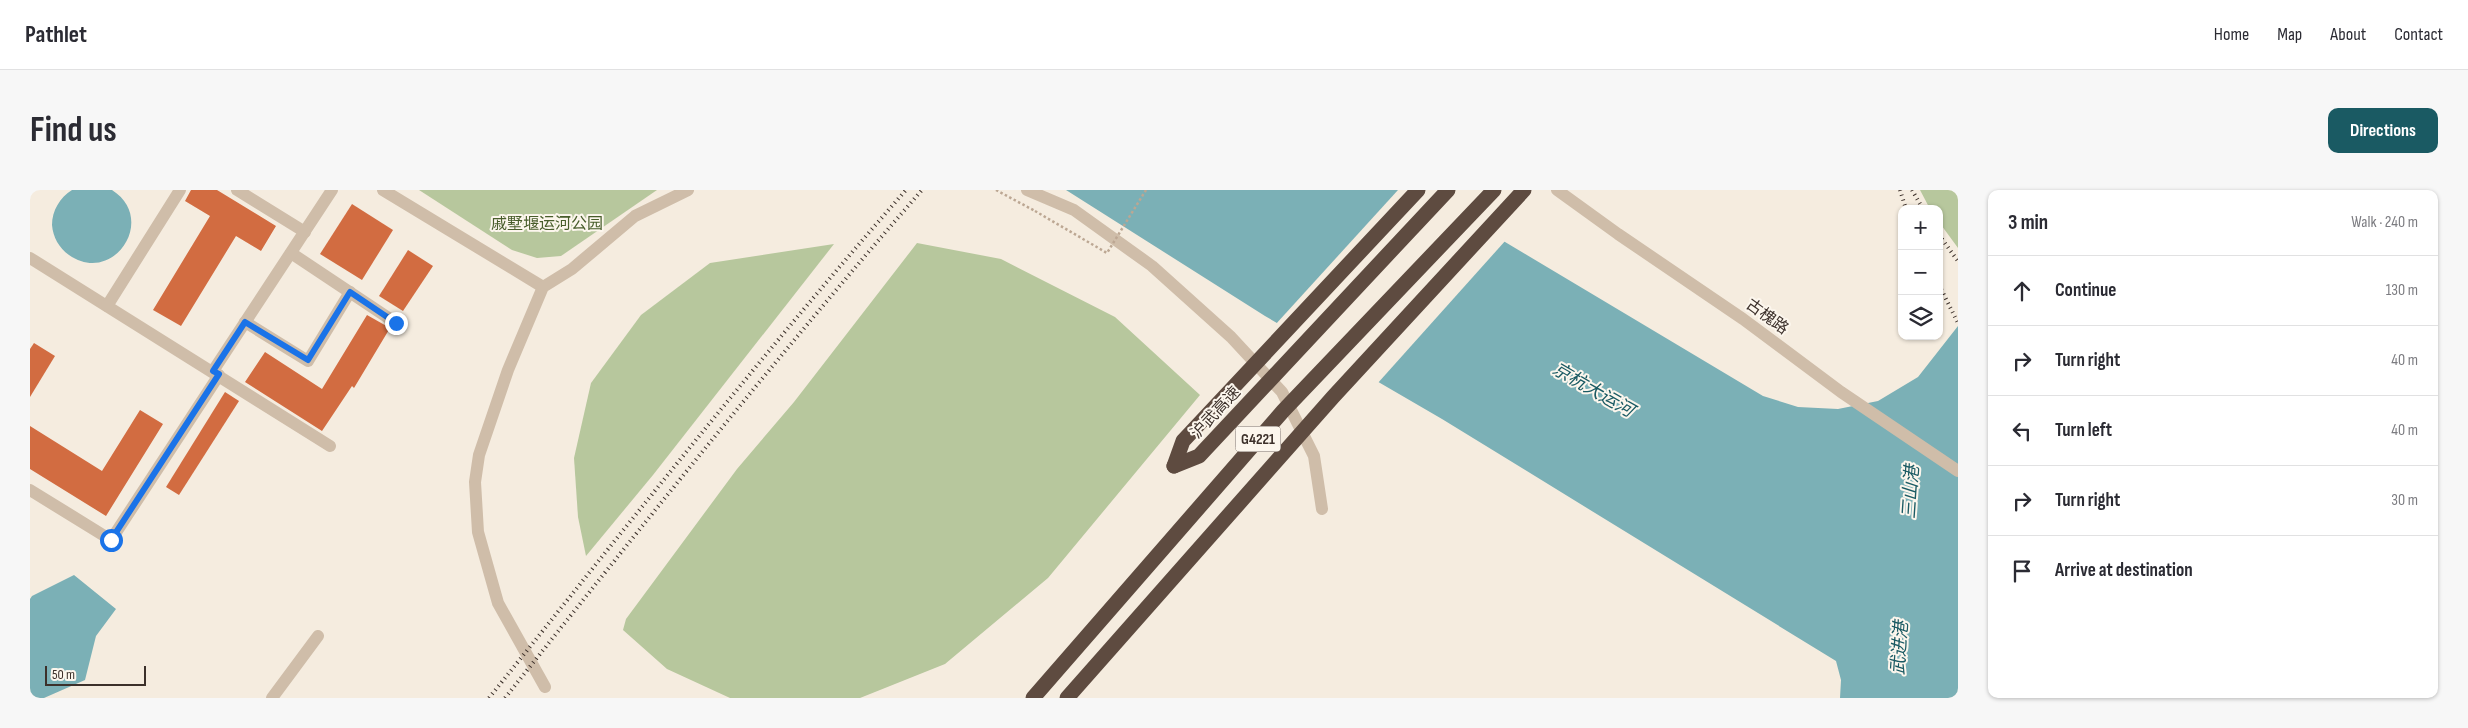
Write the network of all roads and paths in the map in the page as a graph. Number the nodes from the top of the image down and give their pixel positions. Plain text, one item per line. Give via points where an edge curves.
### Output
1 (180, 190) edge
2 (236, 190) edge
3 (332, 190) edge
4 (383, 190) edge
5 (688, 190) edge
6 (996, 190) edge
7 (1026, 190) edge
8 (1146, 190) edge
9 (1418, 190) edge
10 (1448, 190) edge
11 (1494, 190) edge
12 (1524, 190) edge
13 (1557, 190) edge
14 (305, 232) junction
15 (291, 253) junction
16 (30, 258) edge
17 (543, 287) junction
18 (350, 292) junction
19 (107, 306) junction
20 (245, 322) junction
21 (396, 323) dead end
22 (216, 373) junction
23 (330, 446) dead end
24 (1958, 471) edge
25 (30, 490) edge
26 (1322, 509) dead end
27 (318, 636) dead end
28 (545, 687) dead end
29 (272, 698) edge
30 (1032, 698) edge
31 (1067, 698) edge

1 - 19 street
2 - 14 street
3 - 14 street
4 - 17 street
5 - 17 street via 635,216 572,269
6 - 8 path, bridge via 1107,253
7 - 26 street via 1074,210 1090,221 1152,266 1232,337 1282,392 1314,456
9 - 10 highway, 沪武高速 / G4221, bridge via 1183,441 1174,466 1200,456
11 - 30 highway, G4221, bridge via 1283,411
12 - 31 highway, G4221, bridge via 1332,397
13 - 24 street, 古槐路
14 - 15 street
15 - 18 street
15 - 20 street
16 - 19 street
17 - 28 street via 508,370 479,455 475,482 478,532 498,603
18 - 20 street via 308,360
18 - 21 street
19 - 22 street
20 - 22 street
22 - 23 street
22 - 25 street via 111,540
27 - 29 street

